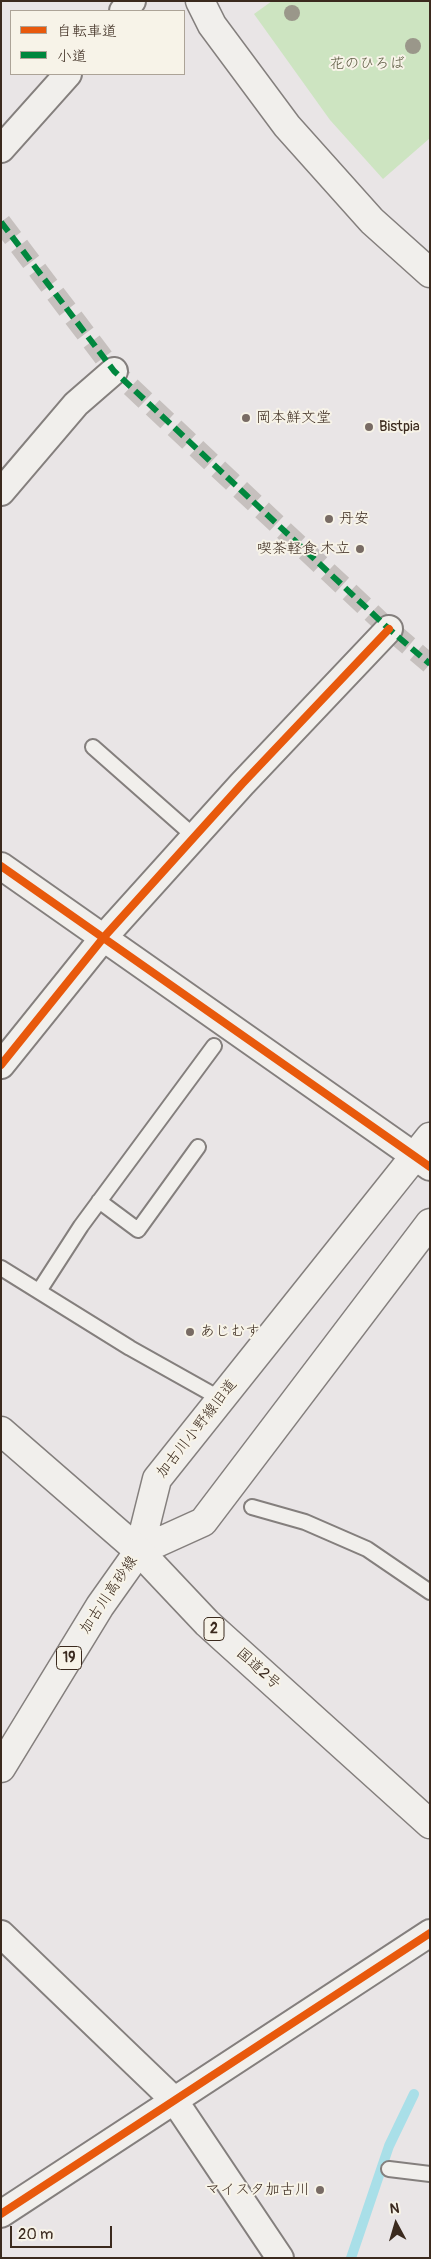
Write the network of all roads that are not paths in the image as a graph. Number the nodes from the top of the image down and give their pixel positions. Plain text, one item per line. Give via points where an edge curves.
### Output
1 (200, 1) edge
2 (67, 75) edge
3 (1, 149) edge
4 (430, 273) edge
5 (114, 371) dead end
6 (1, 492) edge
7 (389, 630) dead end
8 (93, 746) dead end
9 (195, 837) junction
10 (1, 866) edge
11 (104, 937) junction
12 (214, 1046) dead end
13 (1, 1065) edge
14 (198, 1147) dead end
15 (425, 1153) edge
16 (99, 1202) junction
17 (430, 1223) edge
18 (1, 1268) edge
19 (39, 1291) junction
20 (221, 1399) junction
21 (1, 1431) edge
22 (252, 1507) dead end
23 (139, 1551) junction
24 (430, 1592) edge
25 (1, 1768) edge
26 (430, 1824) edge
27 (430, 1933) edge
28 (1, 1934) edge
29 (174, 2100) junction
30 (389, 2169) dead end
31 (430, 2174) edge
32 (1, 2214) edge
33 (280, 2258) edge

1 - 4 main road via 212,25 286,126 372,221
2 - 3 street
5 - 6 street via 76,404
7 - 9 street
8 - 9 lane
9 - 11 street
10 - 11 street
11 - 13 street
11 - 15 street
12 - 16 lane
14 - 16 lane via 138,1230
15 - 20 main road, 加古川小野線旧道
16 - 19 lane
17 - 23 main road via 204,1522
18 - 19 lane
19 - 20 lane via 130,1348
20 - 23 main road, 加古川小野線旧道 via 157,1479
21 - 23 main road, 国道2号 / 2
22 - 24 lane via 305,1522 366,1549
23 - 25 main road, 加古川高砂線 / 19 via 100,1606
23 - 26 main road, 国道2号 / 2 via 207,1624
27 - 29 street
28 - 29 street
29 - 32 street
29 - 33 street
30 - 31 lane

